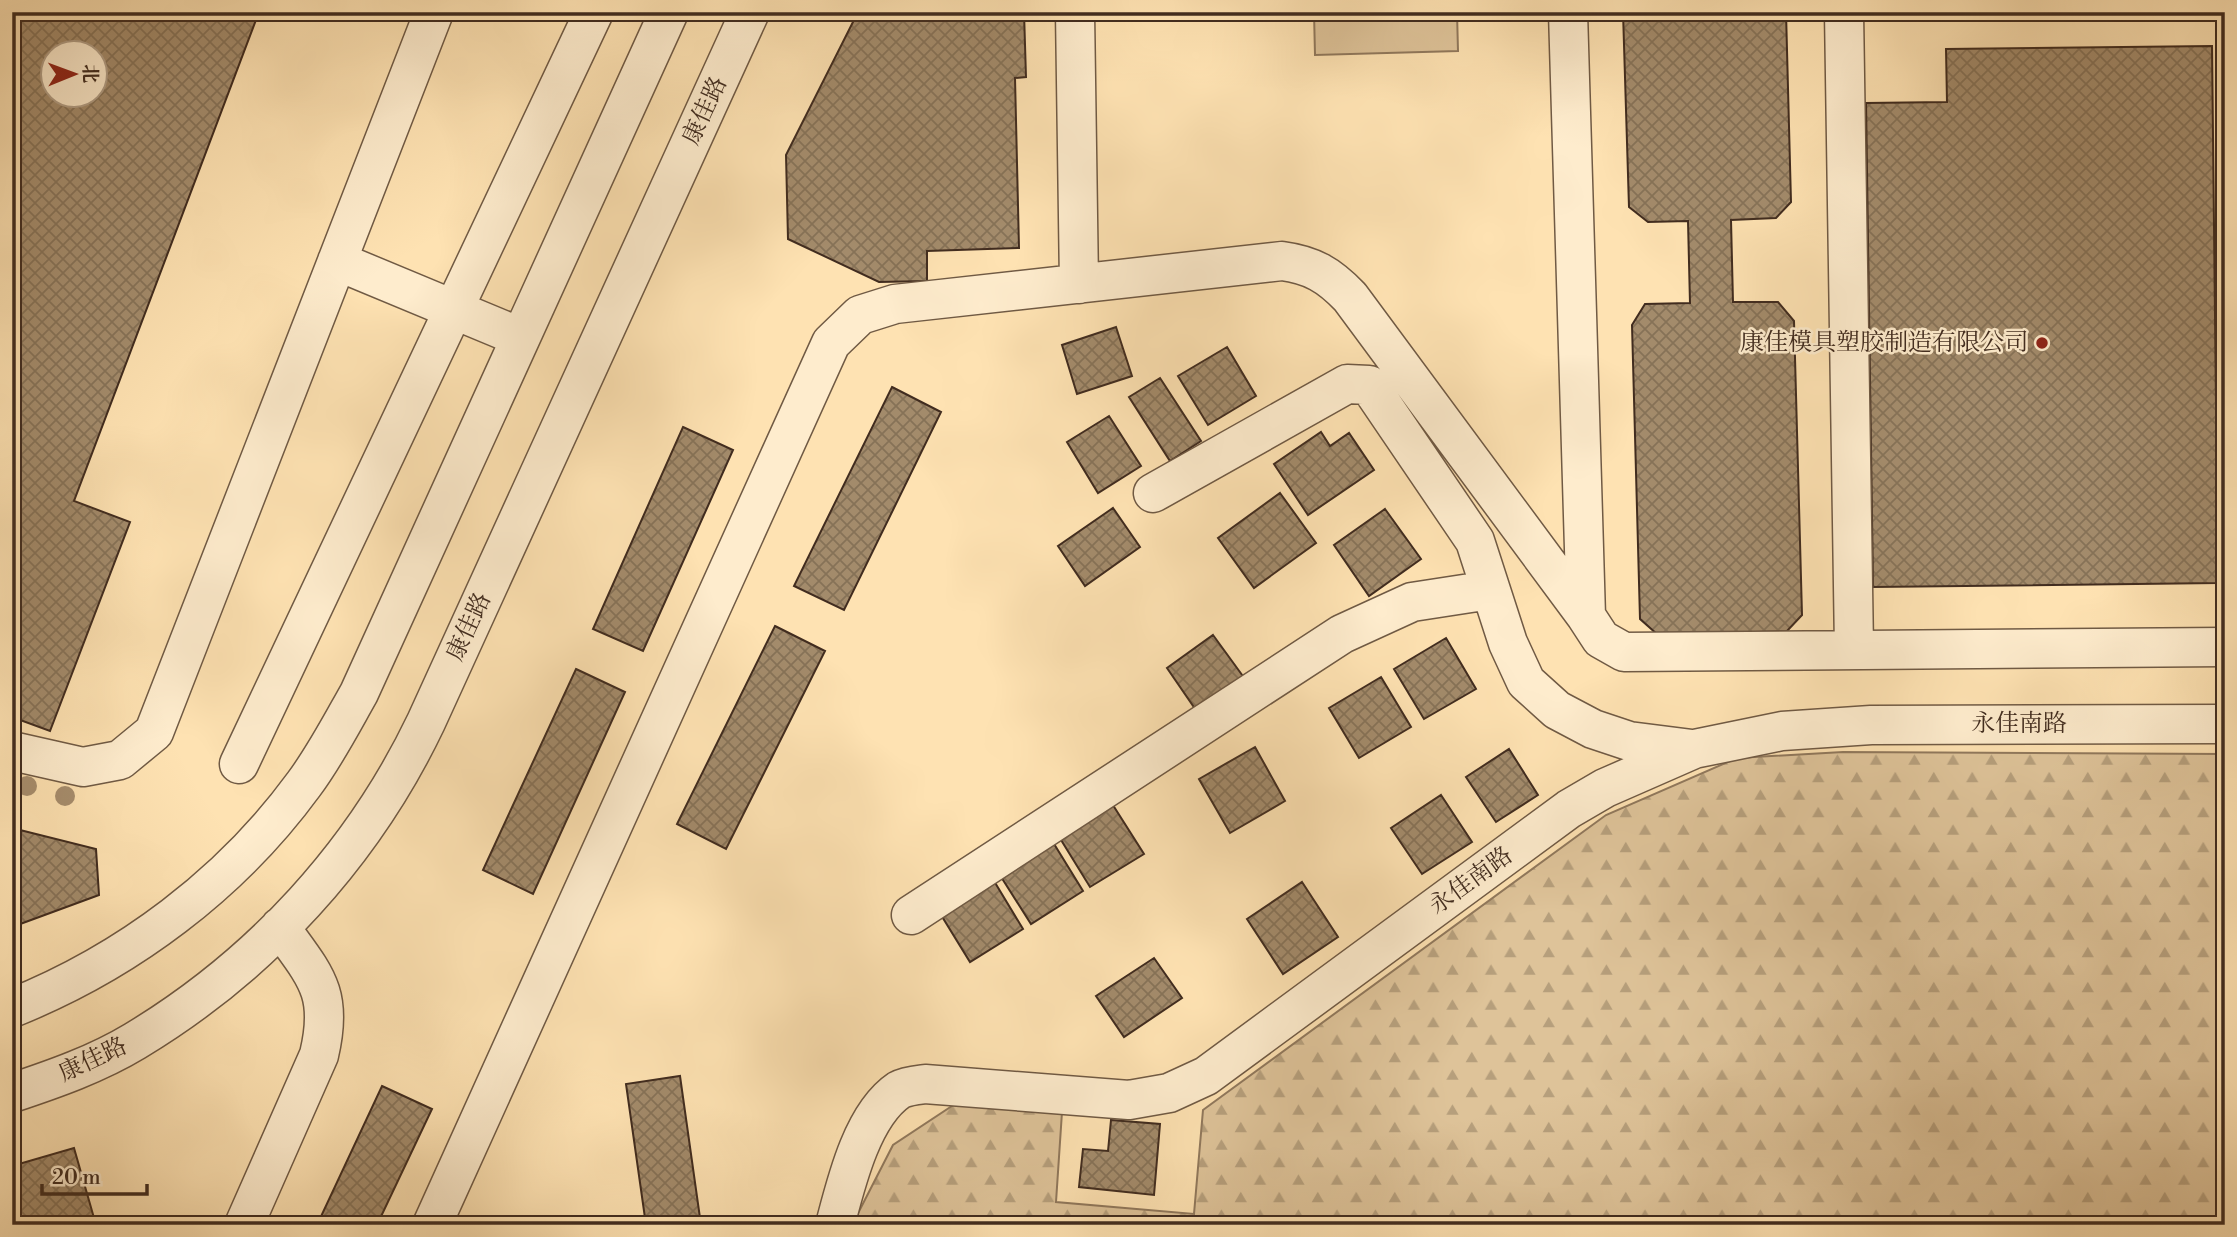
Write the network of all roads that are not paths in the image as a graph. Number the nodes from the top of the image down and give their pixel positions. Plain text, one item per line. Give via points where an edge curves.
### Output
1 (435, 12) edge
2 (594, 12) edge
3 (668, 12) edge
4 (750, 12) edge
5 (1075, 12) edge
6 (1568, 12) edge
7 (1844, 12) edge
8 (337, 261) junction
9 (1079, 284) junction
10 (454, 309) junction
11 (520, 337) junction
12 (1153, 493) dead end
13 (1490, 590) junction
14 (1586, 616) junction
15 (2225, 647) edge
16 (1854, 649) junction
17 (2225, 724) edge
18 (1694, 749) junction
19 (12, 751) edge
20 (239, 764) dead end
21 (911, 915) dead end
22 (280, 927) junction
23 (12, 1008) edge
24 (12, 1093) edge
25 (244, 1225) edge
26 (432, 1225) edge
27 (835, 1225) edge

1 - 8 street
2 - 10 street
3 - 11 street
4 - 22 street, 康佳路 via 406,763 361,836
5 - 9 street
6 - 14 street
7 - 16 street
8 - 10 street
8 - 19 street via 154,733 120,760 83,767
9 - 14 street via 1282,261 1307,264 1329,276 1350,297
9 - 26 street via 895,304 859,315 831,343
10 - 11 street
10 - 20 street
11 - 23 street via 359,693 306,782 268,828 208,887 128,950 88,975
12 - 13 street via 1347,384 1369,385 1475,541
13 - 18 street via 1515,663 1540,698 1574,721 1611,736
13 - 21 street via 1412,602 1342,634
14 - 16 street via 1601,639 1624,652
15 - 16 street
17 - 18 street, 永佳南路 via 1871,725 1782,731
18 - 27 street, 永佳南路 via 1569,809 1206,1076 1170,1093 1129,1100 925,1084 901,1088 869,1123
22 - 24 street, 康佳路 via 209,988 135,1041
22 - 25 street via 314,974 325,1000 325,1028 318,1055

